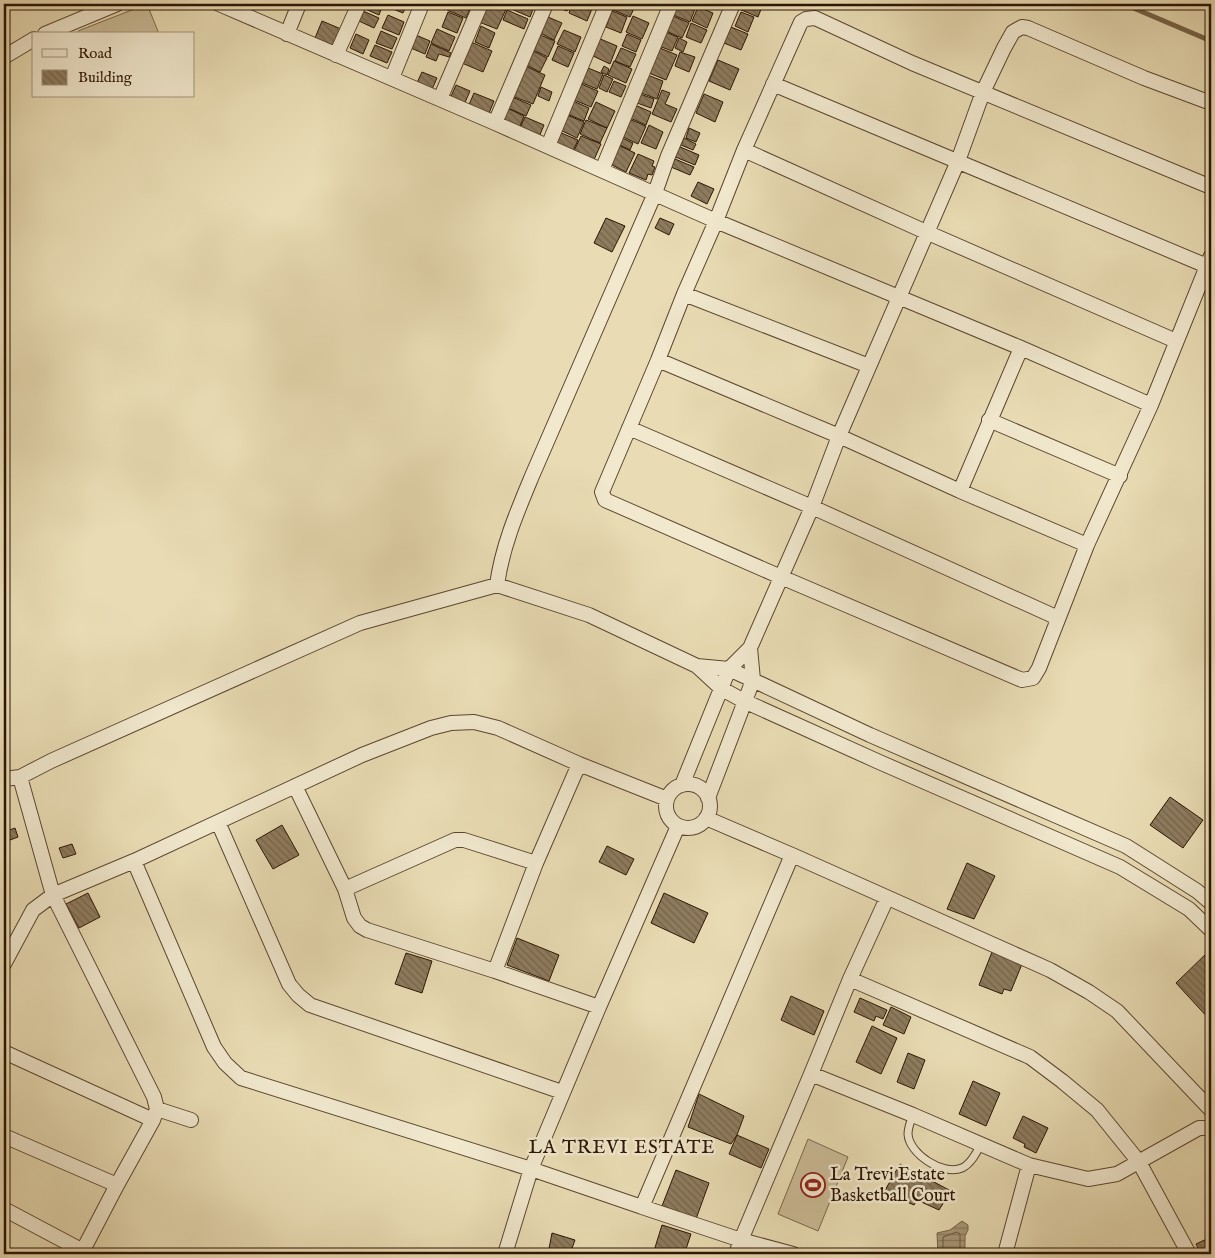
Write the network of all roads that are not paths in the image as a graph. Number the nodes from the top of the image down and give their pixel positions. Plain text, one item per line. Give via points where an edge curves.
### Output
1 (117, 4) edge
2 (219, 4) edge
3 (299, 4) edge
4 (359, 4) edge
5 (422, 4) edge
6 (481, 4) edge
7 (546, 4) edge
8 (607, 4) edge
9 (671, 4) edge
10 (733, 4) edge
11 (234, 7) edge
12 (50, 32) edge
13 (287, 34) junction
14 (32, 40) edge
15 (336, 56) junction
16 (4, 57) edge
17 (392, 78) junction
18 (773, 84) junction
19 (983, 92) junction
20 (440, 99) junction
21 (1211, 103) edge
22 (495, 123) junction
23 (548, 146) junction
24 (744, 150) junction
25 (958, 162) junction
26 (602, 170) junction
27 (1211, 187) edge
28 (655, 193) junction
29 (716, 221) junction
30 (926, 232) junction
31 (1209, 261) edge
32 (684, 294) junction
33 (899, 297) junction
34 (1176, 341) junction
35 (1021, 348) junction
36 (658, 360) junction
37 (869, 366) junction
38 (1151, 405) junction
39 (989, 420) junction
40 (629, 428) junction
41 (839, 436) junction
42 (1120, 476) junction
43 (960, 491) junction
44 (812, 507) junction
45 (1088, 546) junction
46 (781, 577) junction
47 (497, 585) junction
48 (1058, 618) junction
49 (750, 648) junction
50 (697, 666) junction
51 (729, 669) junction
52 (753, 680) junction
53 (722, 688) junction
54 (744, 701) junction
55 (579, 764) junction
56 (20, 777) junction
57 (4, 779) edge
58 (682, 784) junction
59 (295, 786) junction
60 (708, 798) junction
61 (666, 799) junction
62 (706, 818) junction
63 (218, 822) junction
64 (678, 826) junction
65 (1126, 846) junction
66 (792, 855) junction
67 (134, 861) junction
68 (536, 863) junction
69 (1120, 867) junction
70 (345, 889) junction
71 (53, 895) junction
72 (887, 898) junction
73 (1211, 903) edge
74 (1211, 930) edge
75 (4, 964) edge
76 (495, 971) junction
77 (850, 979) junction
78 (599, 1007) junction
79 (4, 1052) edge
80 (811, 1074) junction
81 (562, 1092) junction
82 (1211, 1108) edge
83 (155, 1115) junction
84 (913, 1115) junction
85 (191, 1120) dead end
86 (1205, 1128) edge
87 (4, 1136) edge
88 (981, 1144) junction
89 (1139, 1162) junction
90 (1028, 1165) junction
91 (531, 1169) junction
92 (117, 1184) junction
93 (642, 1207) junction
94 (4, 1209) edge
95 (741, 1240) junction
96 (82, 1252) edge
97 (505, 1254) edge
98 (736, 1254) edge
99 (793, 1254) edge
100 (1005, 1254) edge
101 (1189, 1254) edge

1 - 12 street
2 - 11 street
3 - 13 street
4 - 15 street
5 - 17 street
6 - 20 street
7 - 22 street
8 - 23 street
9 - 26 street
10 - 28 street
11 - 13 street
13 - 15 street
14 - 16 street
15 - 17 street
17 - 20 street
18 - 19 street via 801,22 812,17
18 - 24 street
18 - 25 street
19 - 21 street via 1013,32 1022,27
19 - 25 street
19 - 27 street
20 - 22 street
22 - 23 street
23 - 26 street
24 - 29 street
24 - 30 street
25 - 30 street
25 - 31 street
26 - 28 street
28 - 29 street
28 - 47 street via 522,500 500,561
29 - 32 street
29 - 33 street
30 - 33 street
30 - 34 street
31 - 34 street
32 - 36 street
32 - 37 street
33 - 35 street
33 - 37 street
34 - 38 street
35 - 38 street
35 - 39 street
36 - 40 street
36 - 41 street
37 - 41 street
38 - 42 street
39 - 42 street
39 - 43 street
40 - 44 street
40 - 46 street via 604,484 605,500
41 - 43 street
41 - 44 street
42 - 45 street
43 - 45 street
44 - 46 street
44 - 48 street
45 - 48 street
46 - 48 street via 1022,680 1033,678 1039,668
46 - 49 street
47 - 50 street via 589,615
47 - 56 street via 360,622
49 - 51 street
49 - 52 street
50 - 51 street
50 - 53 street
51 - 52 street
51 - 53 street
52 - 54 street
52 - 65 street via 870,735
53 - 54 street
53 - 58 street
54 - 60 street
54 - 69 street
55 - 59 street via 498,728 474,722 451,723 362,754
55 - 61 street
55 - 68 street
56 - 57 street
56 - 71 street
58 - 60 street via 702,789
58 - 61 street
59 - 63 street
59 - 70 street
60 - 62 street via 710,808
61 - 64 street via 670,819
62 - 64 street via 699,826 688,829
62 - 66 street
63 - 67 street
63 - 81 street via 289,984 310,1005
64 - 78 street
65 - 69 street
65 - 73 street
66 - 72 street
66 - 93 street
67 - 71 street
67 - 91 street via 214,1047 241,1078
68 - 70 street via 455,840
68 - 76 street
69 - 74 street via 1189,909
70 - 76 street via 354,918 367,930
71 - 75 street via 33,910
71 - 83 street via 154,1097
72 - 77 street
72 - 82 street via 1050,970 1089,992 1117,1011
76 - 78 street
77 - 80 street
77 - 89 street via 1030,1057 1096,1110
78 - 81 street
79 - 83 street
80 - 84 street
80 - 95 street
81 - 91 street
82 - 86 street
83 - 85 street
83 - 92 street
84 - 88 street
84 - 88 lane via 908,1133 912,1148 942,1168 955,1170 964,1167 976,1155
86 - 89 street
87 - 92 street
88 - 90 street
89 - 90 street via 1117,1174 1088,1179
89 - 101 street
90 - 100 street
91 - 93 street
91 - 97 street
92 - 96 street
93 - 95 street
94 - 96 street
95 - 98 street
95 - 99 street

